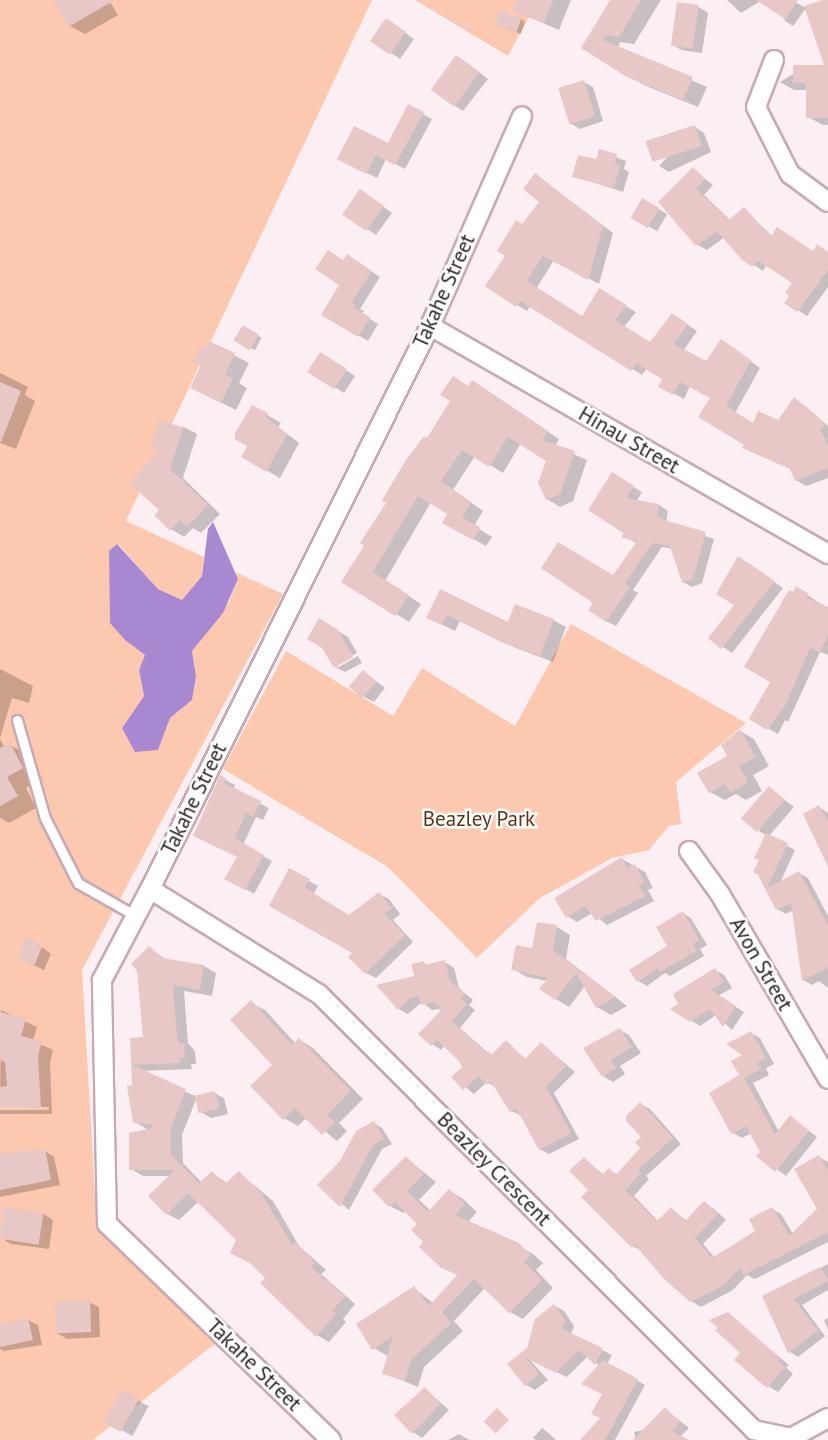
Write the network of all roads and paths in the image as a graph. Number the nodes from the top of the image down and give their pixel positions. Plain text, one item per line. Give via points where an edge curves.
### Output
1 (774, 60) dead end
2 (522, 116) dead end
3 (828, 202) edge
4 (430, 326) junction
5 (828, 554) edge
6 (17, 720) dead end
7 (689, 851) dead end
8 (150, 889) junction
9 (136, 916) junction
10 (828, 1079) edge
11 (828, 1418) edge
12 (331, 1440) edge

1 - 3 street via 756,107 790,174
2 - 4 street, Takahe Street
4 - 5 street, Hinau Street
4 - 8 street, Takahe Street
6 - 9 lane via 46,818 73,875 78,883
7 - 10 street, Avon Street via 720,894
8 - 9 street, Takahe Street
8 - 11 street, Beazley Crescent via 320,994 754,1430 791,1437
9 - 12 street, Takahe Street via 102,979 107,1224

